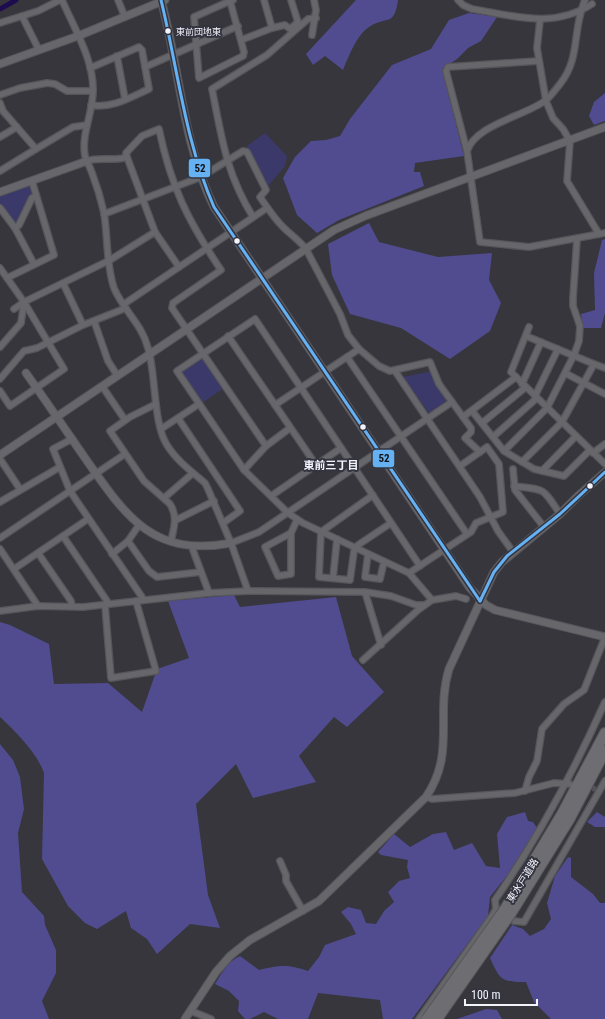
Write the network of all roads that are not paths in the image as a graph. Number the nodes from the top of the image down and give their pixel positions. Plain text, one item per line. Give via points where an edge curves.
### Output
1 (61, 0) edge
2 (118, 0) edge
3 (162, 0) edge
4 (231, 0) edge
5 (264, 0) edge
6 (291, 0) edge
7 (314, 0) edge
8 (458, 0) edge
9 (584, 0) edge
10 (592, 4) dead end
11 (580, 11) junction
12 (22, 16) junction
13 (125, 17) junction
14 (316, 18) junction
15 (540, 20) junction
16 (0, 23) edge
17 (238, 26) junction
18 (272, 28) junction
19 (78, 36) junction
20 (312, 36) dead end
21 (242, 40) junction
22 (197, 44) junction
23 (39, 50) junction
24 (173, 55) junction
25 (117, 56) junction
26 (538, 61) junction
27 (0, 64) edge
28 (145, 66) junction
29 (90, 68) junction
30 (93, 91) junction
31 (0, 95) edge
32 (125, 99) junction
33 (546, 100) junction
34 (0, 103) edge
35 (91, 106) junction
36 (87, 125) junction
37 (17, 127) junction
38 (605, 127) edge
39 (0, 137) edge
40 (570, 141) junction
41 (36, 149) junction
42 (467, 151) junction
43 (127, 157) junction
44 (87, 161) junction
45 (227, 162) junction
46 (0, 171) edge
47 (201, 177) junction
48 (471, 178) junction
49 (32, 180) junction
50 (175, 187) junction
51 (0, 192) edge
52 (36, 196) junction
53 (143, 199) junction
54 (0, 208) edge
55 (267, 208) junction
56 (104, 214) junction
57 (253, 217) junction
58 (15, 228) junction
59 (156, 232) junction
60 (230, 232) junction
61 (602, 233) edge
62 (577, 239) junction
63 (206, 248) junction
64 (306, 249) junction
65 (110, 260) junction
66 (34, 264) junction
67 (179, 267) junction
68 (0, 268) edge
69 (7, 278) junction
70 (261, 279) junction
71 (63, 284) junction
72 (24, 302) junction
73 (125, 306) junction
74 (14, 309) dead end
75 (94, 321) junction
76 (83, 326) junction
77 (529, 327) dead end
78 (187, 329) junction
79 (228, 336) junction
80 (526, 336) junction
81 (541, 342) junction
82 (49, 343) junction
83 (0, 347) edge
84 (359, 349) junction
85 (558, 349) junction
86 (203, 353) junction
87 (150, 354) junction
88 (574, 355) junction
89 (348, 357) junction
90 (594, 364) junction
91 (605, 368) edge
92 (395, 370) junction
93 (26, 373) dead end
94 (324, 373) junction
95 (565, 373) junction
96 (117, 375) junction
97 (516, 377) junction
98 (0, 379) edge
99 (583, 384) junction
100 (102, 386) junction
101 (524, 386) junction
102 (37, 388) junction
103 (301, 388) junction
104 (0, 391) edge
105 (604, 393) edge
106 (536, 397) junction
107 (452, 402) junction
108 (156, 404) junction
109 (199, 404) junction
110 (275, 405) junction
111 (547, 408) junction
112 (472, 411) junction
113 (57, 417) junction
114 (463, 417) junction
115 (178, 418) junction
116 (428, 418) junction
117 (125, 420) junction
118 (562, 422) junction
119 (482, 423) junction
120 (290, 428) junction
121 (161, 429) junction
122 (401, 436) junction
123 (576, 436) junction
124 (493, 437) junction
125 (72, 439) junction
126 (605, 444) edge
127 (266, 446) junction
128 (341, 448) junction
129 (504, 451) junction
130 (592, 451) junction
131 (378, 452) junction
132 (480, 452) junction
133 (125, 454) junction
134 (0, 455) edge
135 (0, 459) edge
136 (522, 462) junction
137 (605, 464) edge
138 (316, 465) junction
139 (460, 466) junction
140 (60, 467) junction
141 (355, 468) junction
142 (513, 469) dead end
143 (244, 470) junction
144 (542, 471) junction
145 (605, 472) edge
146 (96, 473) junction
147 (193, 473) junction
148 (514, 486) junction
149 (20, 489) junction
150 (70, 491) junction
151 (373, 495) junction
152 (271, 496) junction
153 (164, 498) junction
154 (0, 502) edge
155 (214, 502) junction
156 (288, 513) junction
157 (560, 514) junction
158 (490, 517) junction
159 (88, 519) junction
160 (176, 520) junction
161 (297, 520) junction
162 (223, 523) junction
163 (391, 523) junction
164 (139, 525) junction
165 (544, 527) junction
166 (321, 532) junction
167 (291, 533) junction
168 (467, 534) junction
169 (63, 536) junction
170 (0, 538) edge
171 (336, 539) junction
172 (128, 541) junction
173 (170, 541) junction
174 (231, 543) junction
175 (193, 546) junction
176 (0, 549) edge
177 (356, 549) junction
178 (444, 550) junction
179 (513, 552) junction
180 (38, 553) junction
181 (112, 554) junction
182 (368, 554) junction
183 (384, 562) junction
184 (420, 566) junction
185 (14, 569) junction
186 (201, 572) junction
187 (409, 573) junction
188 (333, 578) junction
189 (248, 591) junction
190 (365, 592) junction
191 (209, 593) junction
192 (466, 599) dead end
193 (144, 600) junction
194 (432, 600) junction
195 (136, 601) junction
196 (480, 601) junction
197 (107, 604) junction
198 (424, 605) junction
199 (38, 606) junction
200 (72, 606) junction
201 (0, 611) edge
202 (605, 638) edge
203 (381, 645) junction
204 (363, 660) dead end
205 (605, 702) edge
206 (605, 733) edge
207 (605, 751) edge
208 (605, 781) edge
209 (567, 784) junction
210 (600, 790) edge
211 (525, 791) junction
212 (426, 797) junction
213 (280, 861) dead end
214 (504, 910) junction
215 (303, 911) junction
216 (191, 1011) junction
217 (185, 1019) edge
218 (211, 1019) edge
219 (419, 1019) edge
220 (427, 1019) edge
221 (437, 1019) edge

1 - 12 street
1 - 19 street
2 - 13 street
3 - 13 street
3 - 24 street
4 - 17 street
4 - 22 street via 194,17
5 - 18 street
6 - 18 street via 298,22 290,29 285,25
7 - 14 street
8 - 15 street via 472,9
9 - 11 street
10 - 11 street
11 - 15 street via 559,18
11 - 33 street via 572,66
12 - 16 street
12 - 23 street
13 - 19 street
14 - 20 street
14 - 45 street via 308,19 267,55 212,90
15 - 26 street
17 - 21 street
17 - 22 street
18 - 21 street
19 - 23 street
19 - 29 street
21 - 22 street via 243,56 199,78
22 - 24 street
23 - 27 street
24 - 28 street
24 - 47 street via 191,146
25 - 28 street via 139,47
25 - 29 street
25 - 32 street
26 - 33 street
26 - 42 street via 448,67 446,71
28 - 32 street via 149,89
29 - 30 street
30 - 31 street via 68,91 47,83
30 - 35 street
32 - 35 street via 102,107
33 - 40 street via 553,118
33 - 42 street via 494,126 474,141
34 - 37 street via 3,111
35 - 36 street
36 - 41 street via 73,127
36 - 44 street via 84,138
37 - 39 street
37 - 41 street
38 - 40 street
40 - 48 street
40 - 61 street via 566,181
41 - 46 street
42 - 48 street
43 - 44 street via 121,160
43 - 50 street via 126,154 136,141 159,129
43 - 53 street
44 - 49 street
44 - 56 street
45 - 47 street
45 - 55 street via 243,151 247,152 266,190 260,197
45 - 57 street via 238,192
47 - 50 street
47 - 60 street via 214,207
48 - 62 street via 480,242 529,247
48 - 64 street via 347,224
49 - 51 street
49 - 52 street
50 - 53 street
50 - 63 street via 190,221
52 - 58 street via 32,198
52 - 66 street via 54,255
53 - 56 street
53 - 59 street
54 - 58 street
55 - 57 street
55 - 64 street via 283,228
56 - 65 street
57 - 60 street
58 - 66 street
59 - 65 street
59 - 67 street
60 - 63 street
60 - 70 street
61 - 62 street
62 - 88 street via 573,306 580,326 579,341
63 - 67 street
63 - 78 street via 221,270 172,305
64 - 70 street
64 - 84 street via 340,314 348,335
65 - 71 street
65 - 73 street via 114,286
66 - 69 street
67 - 73 street
68 - 69 street
69 - 72 street
70 - 78 street
70 - 94 street
71 - 72 street
71 - 76 street
72 - 74 street
72 - 82 street
72 - 83 street via 21,323
73 - 75 street
73 - 87 street via 139,325
75 - 76 street
75 - 96 street via 108,361
76 - 82 street
77 - 80 street
78 - 86 street
78 - 87 street
79 - 86 street
79 - 103 street via 255,319
79 - 110 street
80 - 81 street
80 - 97 street via 511,372
81 - 85 street
81 - 101 street
82 - 98 street via 24,351
82 - 102 street via 64,369
84 - 89 street
84 - 92 street via 380,366 390,371
85 - 88 street
85 - 106 street
86 - 109 street via 177,371
86 - 127 street
87 - 96 street
87 - 108 street
88 - 90 street
88 - 95 street
89 - 94 street
89 - 122 street
90 - 91 street
90 - 99 street
92 - 107 street via 430,362 439,384
92 - 116 street
93 - 102 street
94 - 103 street
94 - 131 street
95 - 99 street
95 - 111 street
96 - 100 street
97 - 101 street
97 - 112 street
99 - 105 street
99 - 118 street
100 - 113 street
100 - 117 street
101 - 106 street
101 - 119 street
102 - 104 street via 10,406
102 - 113 street
103 - 110 street
103 - 128 street
106 - 111 street
106 - 124 street
107 - 114 street
107 - 116 street
108 - 117 street
108 - 121 street
109 - 115 street
109 - 143 street
110 - 120 street
111 - 118 street
111 - 129 street
112 - 114 street
112 - 119 street
113 - 125 street
113 - 134 street
114 - 132 street via 471,428 471,432 465,438
115 - 121 street
115 - 162 street via 240,511
116 - 122 street
116 - 139 street
117 - 133 street via 110,431
118 - 123 street
118 - 136 street
119 - 124 street
120 - 127 street
120 - 138 street
121 - 147 street via 173,455
122 - 131 street
122 - 168 street
123 - 130 street
123 - 144 street
124 - 129 street
125 - 140 street via 53,449
125 - 146 street
126 - 130 street
127 - 143 street
128 - 138 street
128 - 141 street
129 - 136 street
130 - 137 street
130 - 144 street via 564,476
131 - 141 street
131 - 178 street
132 - 139 street
132 - 158 street via 488,447 500,474 503,512
133 - 146 street
133 - 153 street via 144,481
135 - 149 street
136 - 144 street
138 - 152 street
139 - 158 street
140 - 149 street
140 - 150 street
141 - 151 street
141 - 156 street
142 - 148 street
143 - 152 street
145 - 157 street via 578,494
146 - 150 street
146 - 164 street via 118,505
147 - 153 street
147 - 155 street via 205,483
148 - 157 street via 541,489 546,492
148 - 165 street
149 - 154 street
150 - 159 street
150 - 170 street
151 - 163 street
151 - 166 street
152 - 156 street
153 - 160 street via 172,508
155 - 160 street
155 - 162 street
156 - 161 street
156 - 174 street via 259,532
157 - 165 street
158 - 168 street via 476,523
158 - 179 street
159 - 169 street
159 - 181 street
160 - 173 street
161 - 166 street
161 - 167 street
162 - 174 street
163 - 177 street
163 - 184 street
164 - 172 street
164 - 173 street
165 - 179 street
166 - 171 street
166 - 188 street via 319,577
167 - 167 street via 265,547 278,576 291,574
168 - 178 street
169 - 180 street
169 - 197 street
171 - 177 street
171 - 188 street
172 - 181 street
172 - 186 street via 149,571 157,577
173 - 175 street
174 - 175 street
174 - 189 street
175 - 186 street
176 - 185 street
177 - 182 street
177 - 188 street via 350,580
178 - 184 street
178 - 196 street
179 - 196 street via 494,572
180 - 185 street
180 - 200 street
181 - 193 street
182 - 183 street
182 - 183 street via 365,577 380,578
183 - 187 street
184 - 187 street
185 - 199 street
186 - 191 street
187 - 194 street
189 - 190 street
189 - 191 street
190 - 198 street
190 - 203 street
191 - 193 street
192 - 194 street via 456,596
193 - 195 street
194 - 198 street
195 - 197 street
195 - 197 street via 156,671 111,678
196 - 202 street via 510,615
196 - 212 street via 446,676 442,762
197 - 200 street
198 - 203 street
199 - 200 street
199 - 201 street
202 - 211 street via 584,690 564,704 542,729 537,761
203 - 204 street
205 - 209 street
206 - 214 highway, 東水戸道路 via 562,814
207 - 214 highway, 東水戸道路 via 552,849
208 - 210 street
209 - 211 street via 547,785
209 - 214 street via 495,900
210 - 214 street via 524,922 514,921
211 - 212 street via 432,799
212 - 215 street via 330,892
213 - 215 street via 286,880
214 - 219 street
214 - 220 highway, 東水戸道路, bridge
214 - 221 highway, 東水戸道路, bridge
215 - 216 street via 250,940 230,956 216,972
216 - 217 street
216 - 218 street

